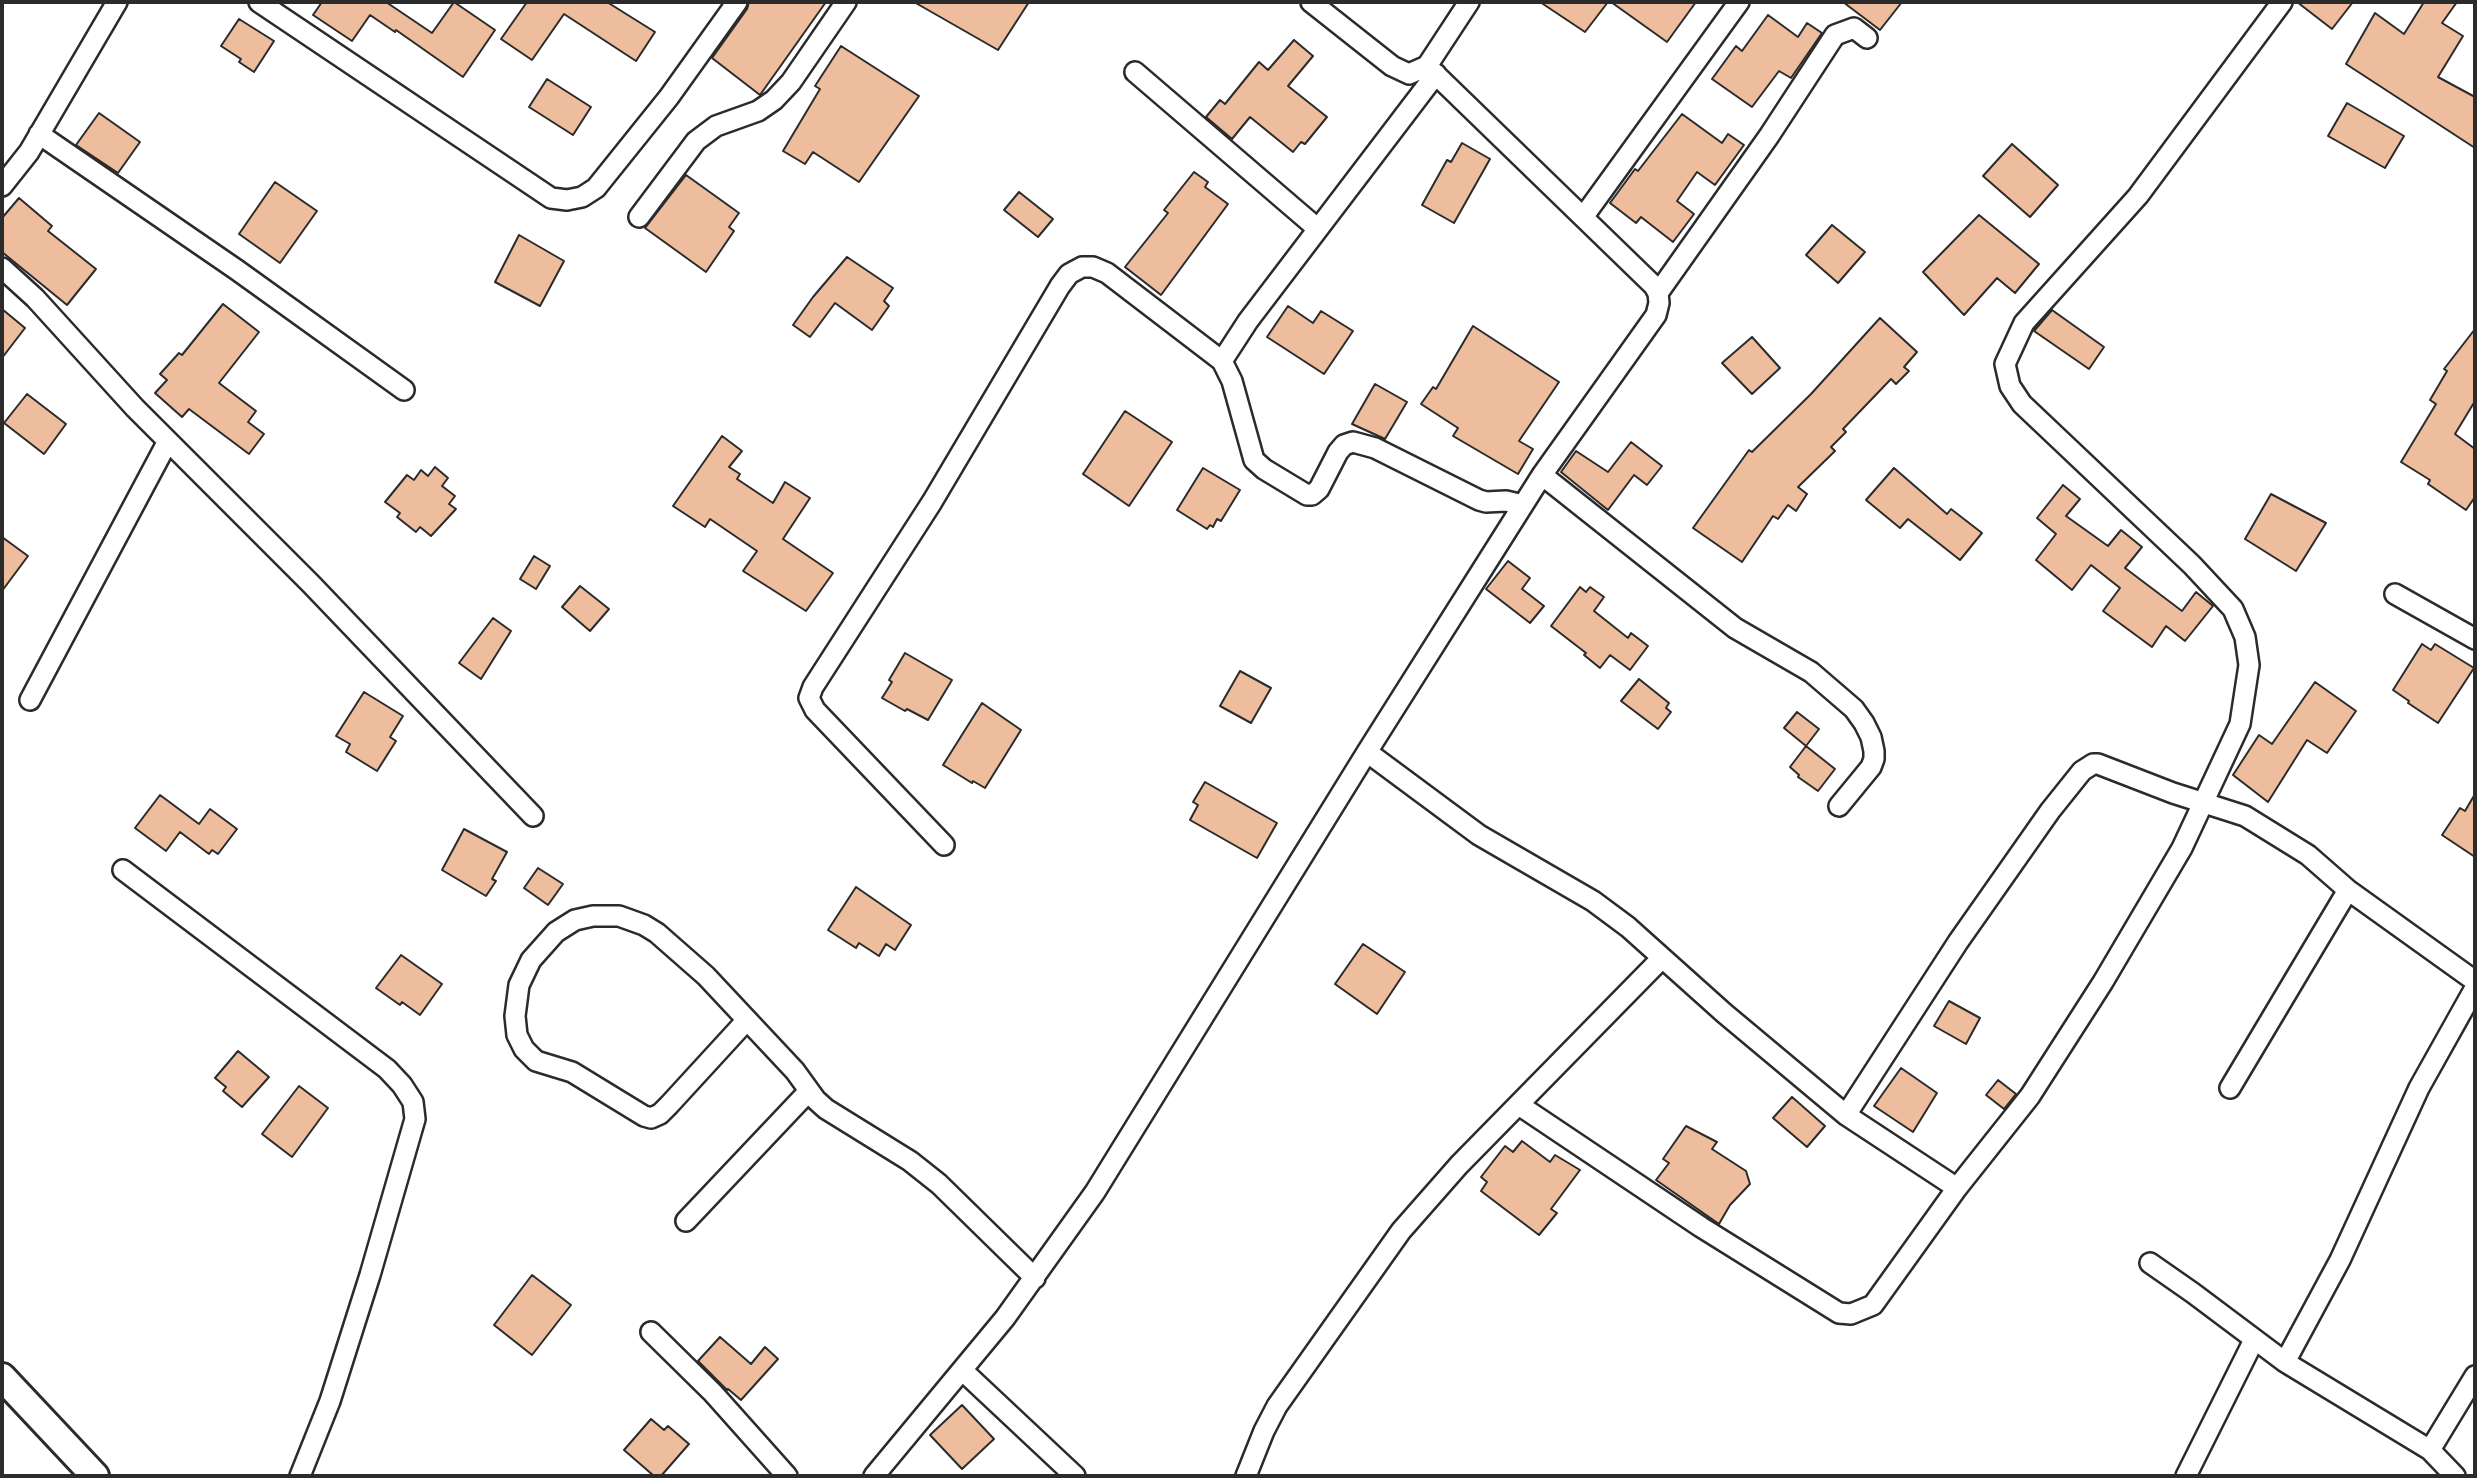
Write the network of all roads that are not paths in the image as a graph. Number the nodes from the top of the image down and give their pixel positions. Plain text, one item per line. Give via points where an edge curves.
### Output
1 (117, 2) edge
2 (259, 2) edge
3 (737, 2) edge
4 (846, 2) edge
5 (1311, 2) edge
6 (1469, 2) edge
7 (1739, 2) edge
8 (2283, 2) edge
9 (1867, 38) dead end
10 (1432, 70) junction
11 (1135, 72) dead end
12 (39, 134) junction
13 (2, 186) edge
14 (1584, 216) junction
15 (639, 217) dead end
16 (1318, 229) junction
17 (2, 268) edge
18 (1658, 293) junction
19 (1222, 362) junction
20 (404, 390) dead end
21 (167, 441) junction
22 (1542, 475) junction
23 (1523, 505) junction
24 (2395, 594) dead end
25 (2475, 639) edge
26 (30, 700) dead end
27 (1367, 752) junction
28 (2203, 801) junction
29 (1839, 806) dead end
30 (533, 817) dead end
31 (944, 845) dead end
32 (123, 870) dead end
33 (2348, 890) junction
34 (1662, 958) junction
35 (2475, 981) edge
36 (2475, 988) edge
37 (746, 1021) junction
38 (2230, 1088) dead end
39 (809, 1091) junction
40 (1519, 1105) junction
41 (1846, 1115) junction
42 (1957, 1188) junction
43 (686, 1221) dead end
44 (2150, 1263) dead end
45 (1035, 1278) junction
46 (651, 1332) dead end
47 (2254, 1340) junction
48 (2285, 1362) junction
49 (962, 1370) junction
50 (2475, 1376) edge
51 (2, 1377) edge
52 (2430, 1450) junction
53 (95, 1476) edge
54 (300, 1476) edge
55 (787, 1476) edge
56 (874, 1476) edge
57 (1075, 1476) edge
58 (1246, 1476) edge
59 (2186, 1476) edge
60 (2455, 1476) edge

1 - 12 street
2 - 3 street via 551,198 567,200 596,188
4 - 15 street via 774,100 716,126 696,141
5 - 10 street via 1404,73
6 - 10 street
7 - 14 street
8 - 28 street via 2138,196 2024,323 2005,364 2010,386 2022,404 2233,609 2245,637 2249,665 2241,724
9 - 18 street via 1854,28 1835,35
10 - 14 street
10 - 16 street
11 - 16 street
12 - 13 street
12 - 20 street
14 - 18 street
16 - 19 street
17 - 21 street
18 - 22 street via 1656,315
19 - 23 street via 1233,381 1254,460 1307,495 1318,489 1344,445 1353,442 1375,448 1479,500
19 - 31 street via 1107,273 1082,267 1069,274 932,502 813,687 809,698 815,710
21 - 26 street
21 - 30 street
22 - 23 street
22 - 29 street via 1735,628 1811,672 1854,709 1871,737 1874,759
23 - 27 street
24 - 25 street
27 - 34 street via 1479,835 1594,901
27 - 45 street via 1123,1148
28 - 33 street via 2245,816 2308,855
28 - 41 street via 2098,764 2082,771 1958,942
28 - 42 street via 2169,871 2060,1051
32 - 54 street via 387,1069 413,1102 415,1119 370,1275 330,1401
33 - 35 street
33 - 38 street
34 - 40 street
34 - 41 street
36 - 48 street via 2418,1088 2340,1259
37 - 37 street via 670,1105 651,1118 572,1072 536,1061 517,1035 515,1016 519,985 531,960 556,932 575,920 608,914 657,933 706,976
37 - 39 street
39 - 43 street
39 - 45 street via 826,1109 939,1184
40 - 42 street via 1700,1227 1839,1313 1851,1314 1873,1305
40 - 58 street via 1429,1198 1368,1276 1277,1406
41 - 42 street
44 - 47 street
45 - 49 street
46 - 55 street
47 - 48 street
47 - 59 street
48 - 52 street
49 - 56 street
49 - 57 street
50 - 52 street
51 - 53 street
52 - 60 street

